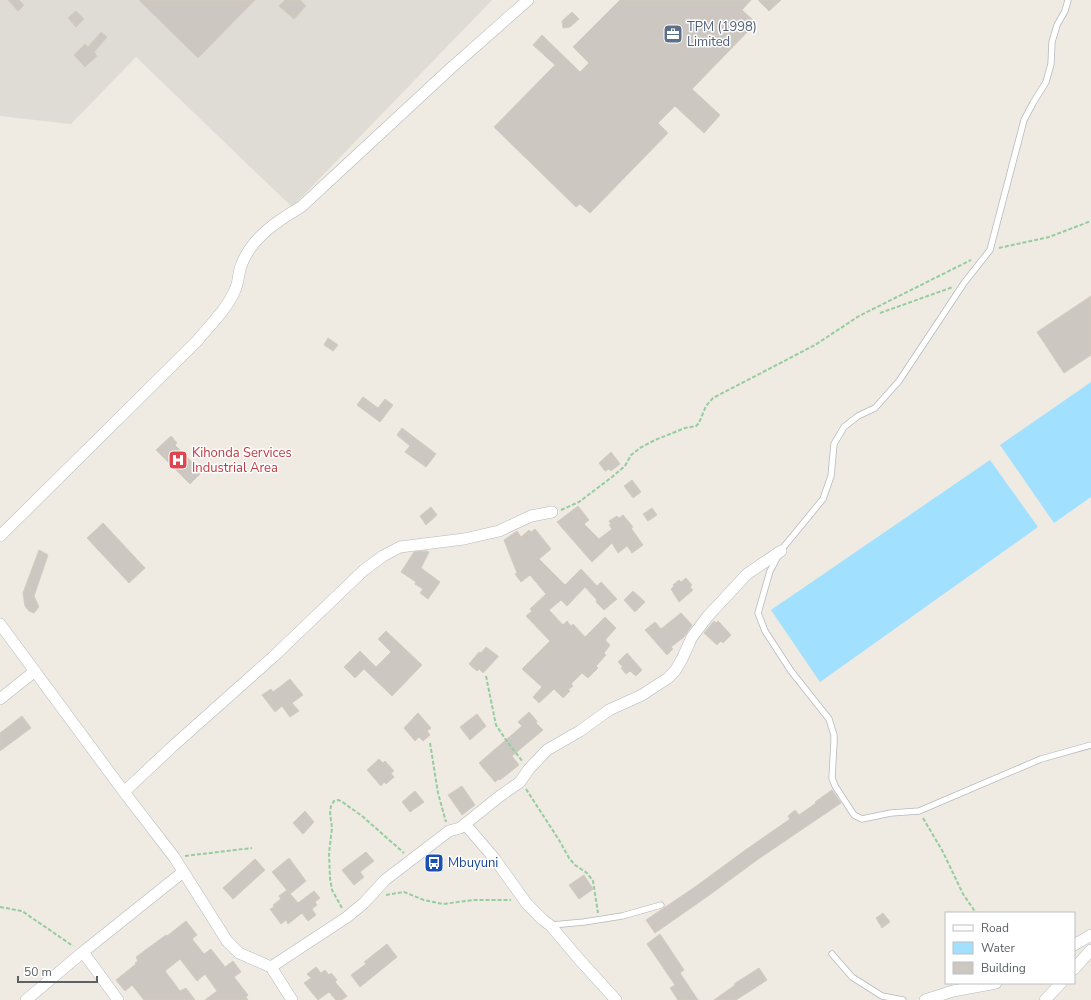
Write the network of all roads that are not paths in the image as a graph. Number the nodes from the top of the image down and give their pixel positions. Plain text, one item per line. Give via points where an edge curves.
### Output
1 (528, 0) edge
2 (1068, 0) edge
3 (552, 512) road end
4 (0, 536) edge
5 (781, 551) junction
6 (0, 624) edge
7 (34, 671) junction
8 (0, 699) edge
9 (1091, 745) edge
10 (124, 792) junction
11 (464, 824) junction
12 (183, 872) junction
13 (661, 904) dead end
14 (551, 926) junction
15 (1091, 935) edge
16 (1075, 944) edge
17 (1091, 950) edge
18 (83, 952) junction
19 (832, 954) dead end
20 (271, 968) junction
21 (1075, 968) edge
22 (991, 984) edge
23 (1060, 984) edge
24 (26, 1000) edge
25 (118, 1000) edge
26 (292, 1000) edge
27 (616, 1000) edge
28 (903, 1000) edge
29 (925, 1000) edge
30 (1045, 1000) edge

1 - 4 street via 301,207 279,220 260,238 246,255 236,289 224,309 197,341
2 - 5 lane via 1052,42 1051,64 1046,82 1024,120 990,250 964,282 899,381 875,408 858,416 844,427 834,444 831,476 823,499
3 - 10 street via 531,516 499,531 464,539 400,547 383,556 364,570 273,657
5 - 9 lane via 770,571 758,613 765,631 791,671 829,719 834,735 831,774 851,812 859,818 919,811 1041,759
5 - 11 street via 747,574 708,616 692,637 675,671 668,678 642,695 609,710 547,750 520,782
6 - 7 street
7 - 8 street
7 - 10 street
10 - 12 street
11 - 14 street via 494,858 527,904
11 - 20 street via 449,831 385,880 347,917
12 - 18 street
12 - 20 street via 233,948 238,953
13 - 14 lane via 622,916
14 - 27 street
15 - 16 street
17 - 21 street
18 - 24 street
18 - 25 street
19 - 28 lane via 852,978 882,996
20 - 26 street
22 - 29 street
23 - 30 street

